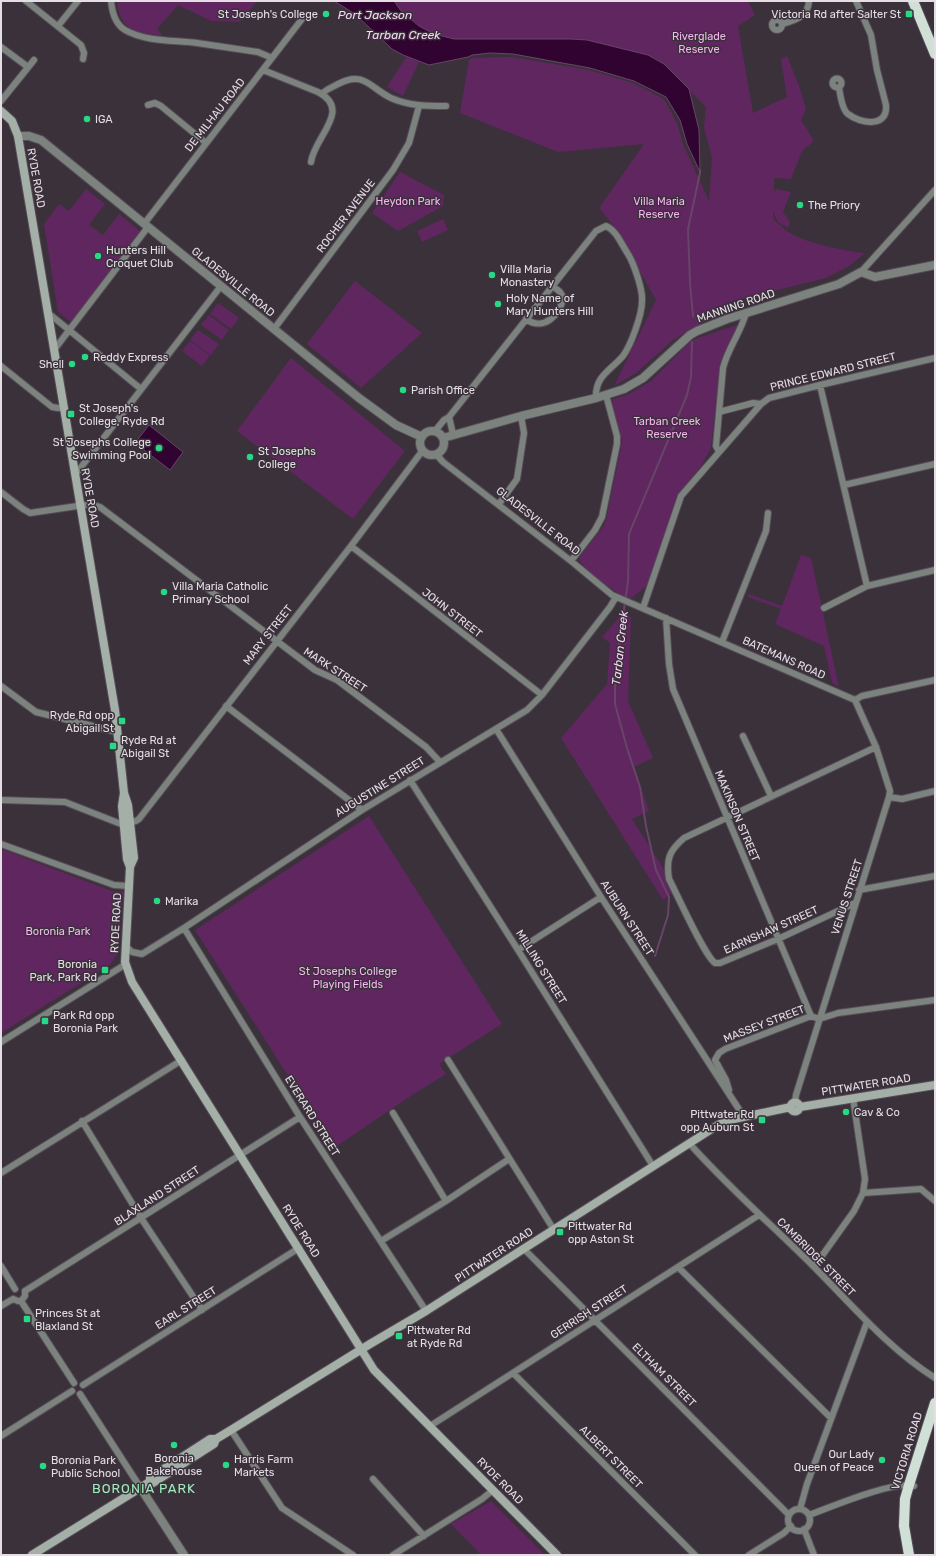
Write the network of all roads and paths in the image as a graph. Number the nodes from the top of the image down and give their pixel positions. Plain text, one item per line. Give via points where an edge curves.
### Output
1 (26, 1) edge
2 (78, 1) edge
3 (111, 1) edge
4 (809, 1) edge
5 (856, 1) edge
6 (913, 1) edge
7 (920, 1) edge
8 (302, 19) dead end
9 (782, 24) dead end
10 (58, 26) junction
11 (935, 38) edge
12 (1, 47) edge
13 (935, 54) edge
14 (272, 58) junction
15 (83, 59) dead end
16 (34, 60) dead end
17 (28, 67) junction
18 (263, 70) junction
19 (839, 87) dead end
20 (323, 93) junction
21 (1, 101) edge
22 (148, 105) dead end
23 (419, 106) junction
24 (446, 106) dead end
25 (1, 111) edge
26 (18, 136) junction
27 (206, 143) junction
28 (311, 162) dead end
29 (935, 190) edge
30 (146, 226) junction
31 (935, 265) edge
32 (861, 272) junction
33 (221, 286) junction
34 (553, 286) junction
35 (48, 312) junction
36 (746, 313) junction
37 (526, 319) junction
38 (274, 329) junction
39 (70, 330) junction
40 (54, 350) junction
41 (935, 358) edge
42 (1, 366) edge
43 (820, 385) junction
44 (141, 389) junction
45 (606, 395) junction
46 (596, 398) junction
47 (761, 404) junction
48 (64, 407) junction
49 (719, 412) junction
50 (521, 416) junction
51 (449, 417) junction
52 (435, 431) junction
53 (453, 434) junction
54 (422, 437) junction
55 (443, 438) junction
56 (423, 450) junction
57 (718, 452) junction
58 (436, 454) junction
59 (935, 464) edge
60 (75, 475) junction
61 (844, 485) junction
62 (1, 492) edge
63 (499, 504) junction
64 (80, 506) junction
65 (768, 513) dead end
66 (351, 546) junction
67 (571, 561) junction
68 (935, 570) edge
69 (867, 586) junction
70 (617, 598) junction
71 (629, 602) joint
72 (643, 608) junction
73 (824, 608) dead end
74 (666, 618) junction
75 (276, 641) junction
76 (722, 642) junction
77 (935, 680) edge
78 (1, 686) edge
79 (542, 695) junction
80 (855, 700) junction
81 (226, 706) junction
82 (496, 729) junction
83 (117, 732) junction
84 (743, 736) dead end
85 (876, 747) junction
86 (440, 762) junction
87 (410, 780) junction
88 (935, 791) edge
89 (771, 796) junction
90 (889, 797) junction
91 (1, 800) edge
92 (362, 810) junction
93 (727, 818) junction
94 (127, 823) junction
95 (1, 844) edge
96 (935, 876) edge
97 (129, 886) junction
98 (859, 890) junction
99 (601, 897) junction
100 (855, 903) junction
101 (184, 928) junction
102 (778, 939) junction
103 (126, 946) junction
104 (518, 950) junction
105 (126, 964) junction
106 (935, 1000) edge
107 (810, 1016) junction
108 (819, 1019) junction
109 (1, 1042) edge
110 (182, 1060) junction
111 (448, 1060) dead end
112 (935, 1085) edge
113 (731, 1097) junction
114 (853, 1098) junction
115 (795, 1105) junction
116 (393, 1113) dead end
117 (300, 1117) junction
118 (744, 1117) junction
119 (82, 1122) junction
120 (689, 1143) junction
121 (240, 1155) junction
122 (509, 1159) junction
123 (653, 1166) junction
124 (1, 1173) edge
125 (863, 1193) junction
126 (446, 1201) junction
127 (935, 1201) edge
128 (759, 1215) junction
129 (142, 1218) junction
130 (554, 1230) junction
131 (381, 1241) junction
132 (299, 1248) junction
133 (524, 1249) junction
134 (1, 1266) edge
135 (678, 1267) junction
136 (814, 1267) junction
137 (15, 1289) junction
138 (24, 1291) junction
139 (13, 1299) junction
140 (21, 1300) junction
141 (1, 1306) edge
142 (202, 1310) junction
143 (426, 1311) junction
144 (594, 1319) junction
145 (866, 1322) junction
146 (361, 1350) junction
147 (513, 1373) junction
148 (935, 1378) edge
149 (74, 1383) junction
150 (83, 1385) junction
151 (72, 1391) junction
152 (80, 1394) junction
153 (935, 1403) edge
154 (831, 1418) junction
155 (935, 1420) edge
156 (430, 1426) junction
157 (231, 1430) junction
158 (933, 1431) edge
159 (1, 1436) edge
160 (373, 1479) dead end
161 (911, 1486) junction
162 (140, 1487) junction
163 (493, 1490) junction
164 (800, 1509) junction
165 (789, 1515) junction
166 (808, 1515) junction
167 (790, 1526) junction
168 (804, 1529) junction
169 (424, 1536) junction
170 (32, 1555) edge
171 (184, 1555) edge
172 (352, 1555) edge
173 (393, 1555) edge
174 (557, 1555) edge
175 (695, 1555) edge
176 (749, 1555) edge
177 (814, 1555) edge
178 (909, 1555) edge
179 (915, 1555) edge

1 - 10 street
2 - 10 street
3 - 14 street via 116,22 135,35 258,52
4 - 9 street via 804,15
5 - 19 street via 871,35 887,110 884,116 870,123 848,114
6 - 13 highway
7 - 11 highway
8 - 14 street, DE MILHAU ROAD
10 - 15 street via 81,45
12 - 17 street
14 - 18 street, DE MILHAU ROAD
16 - 17 street
17 - 21 street
18 - 20 street
18 - 27 street, DE MILHAU ROAD
20 - 23 street via 348,79 359,79 368,82 390,98
20 - 28 street via 332,105 334,114
22 - 27 street via 155,103 161,106
23 - 24 street
23 - 38 street, ROCHER AVENUE via 409,143 393,170
25 - 26 main road via 12,121
26 - 30 street, GLADESVILLE ROAD via 41,140
26 - 35 main road, RYDE ROAD
27 - 30 street, DE MILHAU ROAD
29 - 32 street
30 - 33 street, GLADESVILLE ROAD
30 - 39 street, DE MILHAU ROAD
31 - 32 street via 875,277
32 - 36 street, MANNING ROAD via 839,284
33 - 38 street, GLADESVILLE ROAD
33 - 44 street
34 - 37 street
34 - 37 street via 563,297 555,314 542,324
34 - 46 street via 596,231 606,226 612,229 630,258 639,282 642,301 629,347 599,380
35 - 39 street
35 - 40 main road, RYDE ROAD
36 - 45 street, MANNING ROAD via 697,331 643,378 624,389
36 - 49 street via 743,325 724,363
37 - 51 street
38 - 54 street, GLADESVILLE ROAD via 380,414
39 - 40 street, DE MILHAU ROAD
39 - 44 street
40 - 48 main road, RYDE ROAD
41 - 43 street, PRINCE EDWARD STREET
42 - 48 street via 52,407
43 - 47 street, PRINCE EDWARD STREET via 770,398
43 - 61 street
44 - 60 street
45 - 46 street, MANNING ROAD
45 - 67 street via 617,444 602,517
46 - 50 street, MANNING ROAD
47 - 49 street via 753,402
47 - 57 street, PRINCE EDWARD STREET
48 - 60 main road, RYDE ROAD
49 - 57 street via 716,446
50 - 53 street, MANNING ROAD
50 - 63 street via 524,433 517,479
51 - 52 street
51 - 53 street
52 - 54 street via 426,432
52 - 55 street
53 - 55 street, MANNING ROAD
54 - 56 street via 420,443
55 - 58 street via 443,447
56 - 58 street via 429,454
56 - 66 street, MARY STREET
57 - 72 street, PRINCE EDWARD STREET via 681,496
58 - 63 street, GLADESVILLE ROAD
59 - 61 street
60 - 64 main road, RYDE ROAD
61 - 69 street
62 - 64 street, MARK STREET via 30,513
63 - 67 street, GLADESVILLE ROAD
64 - 75 street, MARK STREET via 91,504 100,507
64 - 83 main road, RYDE ROAD
65 - 76 street via 766,531
66 - 75 street, MARY STREET
66 - 79 street, JOHN STREET
67 - 70 street, GLADESVILLE ROAD
68 - 69 street
69 - 73 street
70 - 71 street, GLADESVILLE ROAD
70 - 79 street, AUGUSTINE STREET
71 - 72 street, BATEMANS ROAD
72 - 74 street, BATEMANS ROAD
74 - 76 street, BATEMANS ROAD
74 - 93 street, MAKINSON STREET via 672,689
75 - 81 street, MARY STREET
75 - 86 street, MARK STREET via 315,670 337,680 426,747
76 - 80 street, BATEMANS ROAD
77 - 80 street via 862,696
78 - 83 street via 36,712
79 - 82 street, AUGUSTINE STREET via 527,710
80 - 85 street, VENUS STREET
81 - 92 street
81 - 94 street, MARY STREET via 139,819
82 - 86 street, AUGUSTINE STREET
82 - 99 street, AUBURN STREET
83 - 94 main road, RYDE ROAD via 124,793 122,806
84 - 89 street
85 - 89 street
85 - 90 street, VENUS STREET via 890,790
86 - 87 street, AUGUSTINE STREET
87 - 92 street, AUGUSTINE STREET
87 - 104 street, MILLING STREET
88 - 90 street via 902,799
89 - 93 street
90 - 98 street, VENUS STREET
91 - 94 street via 65,802 121,824
92 - 101 street, AUGUSTINE STREET
93 - 102 street, MAKINSON STREET
93 - 102 street, EARNSHAW STREET via 684,838 675,846 668,861 669,878 710,959 715,963
94 - 97 main road, RYDE ROAD
95 - 97 street via 114,885
96 - 98 street
97 - 103 main road, RYDE ROAD
98 - 100 street, VENUS STREET
99 - 104 street
99 - 113 street, AUBURN STREET
100 - 102 street, EARNSHAW STREET
100 - 108 street, VENUS STREET
101 - 103 street, AUGUSTINE STREET via 142,954 132,952
101 - 117 street, EVERARD STREET
102 - 107 street, MAKINSON STREET
103 - 105 main road, RYDE ROAD
104 - 123 street, MILLING STREET
105 - 109 street
105 - 110 main road, RYDE ROAD via 132,982
106 - 108 street, MASSEY STREET via 838,1013
107 - 108 street, MASSEY STREET
107 - 113 street, MASSEY STREET via 720,1053 715,1060 726,1080
108 - 115 street, VENUS STREET
110 - 119 street
110 - 121 main road, RYDE ROAD
111 - 122 street
112 - 114 main road, PITTWATER ROAD
113 - 118 street, AUBURN STREET
114 - 115 main road, PITTWATER ROAD
114 - 125 street via 864,1179
115 - 118 main road, PITTWATER ROAD
116 - 126 street
117 - 121 street, BLAXLAND STREET
117 - 131 street, EVERARD STREET
118 - 120 main road, PITTWATER ROAD via 723,1122
119 - 124 street
119 - 129 street
120 - 123 main road, PITTWATER ROAD
120 - 128 street, CAMBRIDGE STREET
121 - 129 street, BLAXLAND STREET
121 - 132 main road, RYDE ROAD
122 - 126 street
122 - 130 street
123 - 130 main road, PITTWATER ROAD
125 - 127 street via 921,1189
125 - 136 street via 854,1212
126 - 131 street
128 - 135 street, GERRISH STREET
128 - 136 street, CAMBRIDGE STREET
129 - 138 street, BLAXLAND STREET
129 - 142 street
130 - 133 main road, PITTWATER ROAD
131 - 143 street, EVERARD STREET
132 - 142 street, EARL STREET
132 - 146 main road, RYDE ROAD
133 - 143 main road, PITTWATER ROAD
133 - 144 street, ELTHAM STREET
134 - 137 street
135 - 144 street, GERRISH STREET
135 - 154 street
136 - 145 street, CAMBRIDGE STREET
137 - 138 street via 20,1288
137 - 139 street via 12,1293
138 - 140 street via 25,1296
139 - 140 street
139 - 141 street
140 - 149 street
142 - 150 street, EARL STREET
143 - 146 main road, PITTWATER ROAD
144 - 147 street, GERRISH STREET
144 - 165 street, ELTHAM STREET
145 - 148 street, CAMBRIDGE STREET
145 - 154 street
146 - 156 main road, RYDE ROAD via 374,1370
146 - 157 main road, PITTWATER ROAD
147 - 156 street, GERRISH STREET
147 - 175 street, ALBERT STREET
149 - 150 street
149 - 151 street
150 - 152 street via 84,1389
151 - 152 street
151 - 159 street
152 - 162 street
153 - 161 highway, VICTORIA ROAD
154 - 164 street
155 - 158 highway, VICTORIA ROAD
156 - 163 main road, RYDE ROAD
157 - 162 main road, PITTWATER ROAD via 216,1439 210,1439
157 - 172 street via 282,1508
158 - 161 highway, VICTORIA ROAD
160 - 169 street
161 - 166 street via 889,1487
161 - 178 highway, VICTORIA ROAD via 905,1499 904,1515
161 - 179 highway, VICTORIA ROAD via 911,1534
162 - 170 main road, PITTWATER ROAD
162 - 171 street
163 - 169 street
163 - 174 main road, RYDE ROAD
164 - 165 street
164 - 166 street
165 - 167 street
166 - 168 street via 809,1522
167 - 168 street via 796,1530
167 - 176 street via 784,1533
168 - 177 street
169 - 173 street

